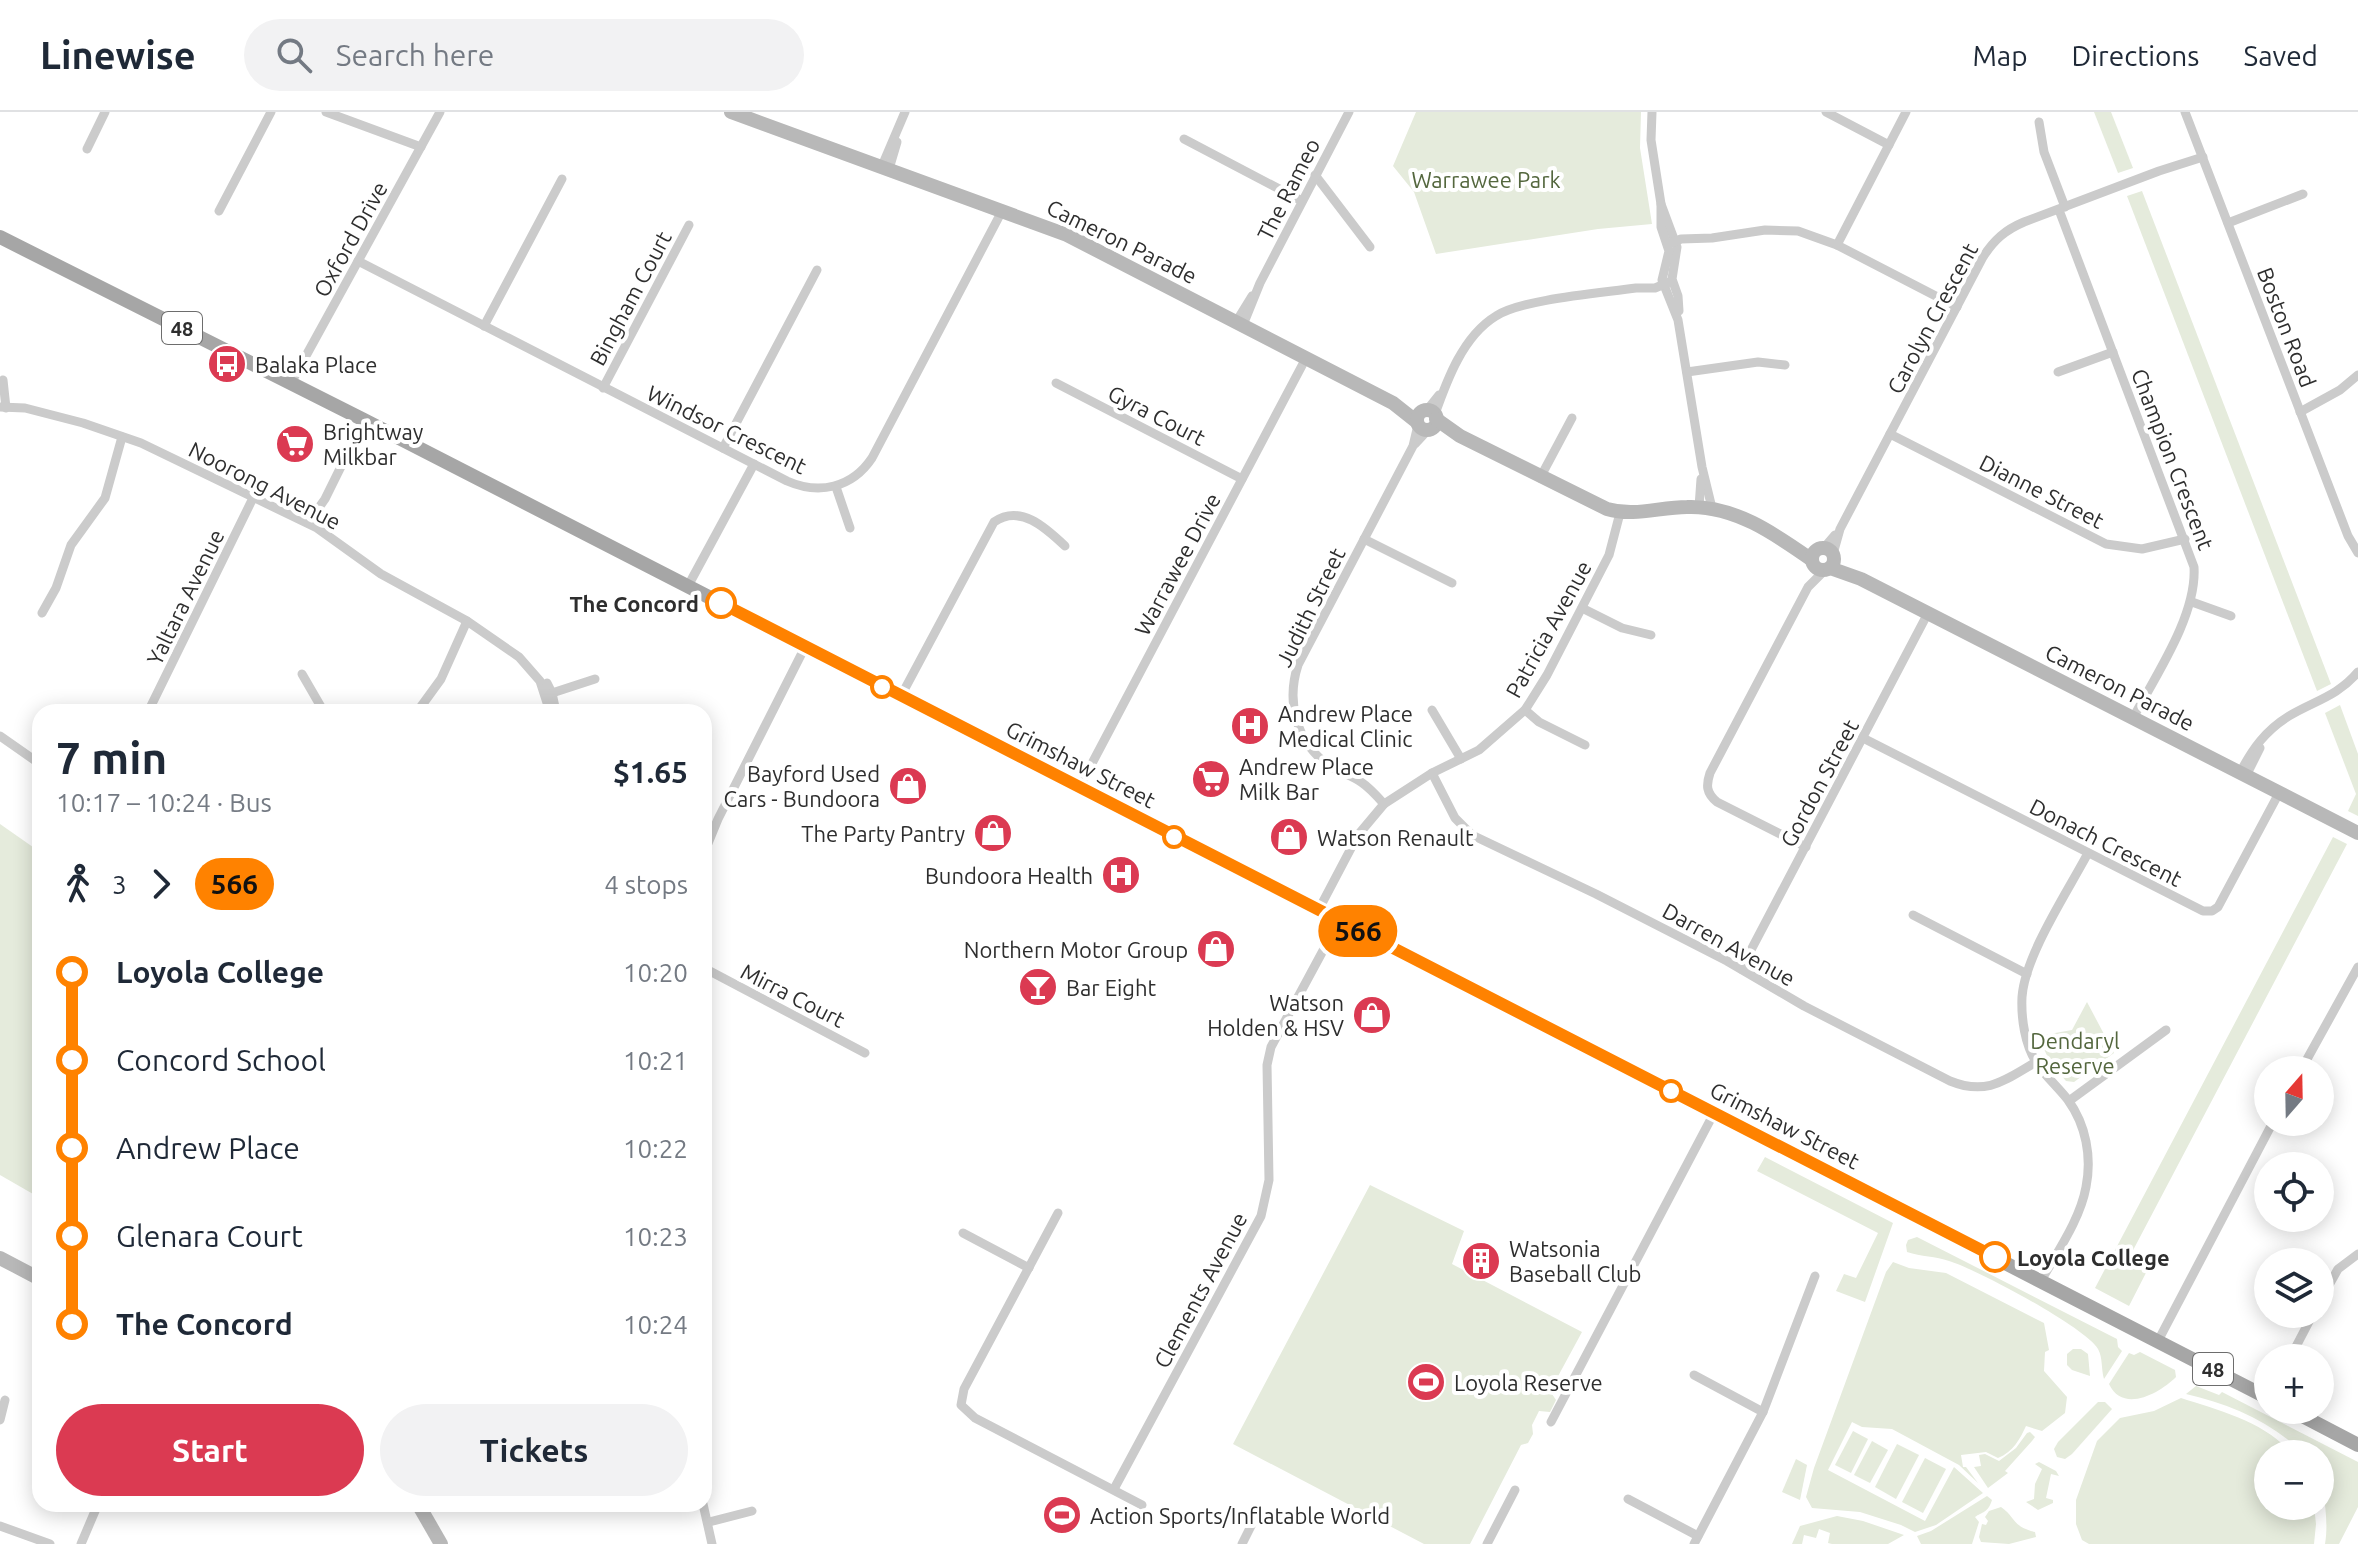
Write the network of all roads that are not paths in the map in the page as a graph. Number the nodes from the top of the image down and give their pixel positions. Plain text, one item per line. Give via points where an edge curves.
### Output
1 (105, 112) edge
2 (271, 112) edge
3 (326, 112) edge
4 (440, 112) edge
5 (731, 112) edge
6 (905, 112) edge
7 (1349, 112) edge
8 (1652, 112) edge
9 (1826, 112) edge
10 (1906, 112) edge
11 (2185, 112) edge
12 (2039, 122) dead end
13 (1184, 139) dead end
14 (1889, 145) junction
15 (421, 147) junction
16 (87, 149) dead end
17 (2202, 154) junction
18 (885, 168) junction
19 (1315, 175) junction
20 (562, 179) dead end
21 (2303, 194) dead end
22 (1302, 201) junction
23 (2062, 208) junction
24 (219, 211) dead end
25 (1002, 211) junction
26 (2228, 223) junction
27 (689, 225) dead end
28 (0, 237) edge
29 (1674, 243) junction
30 (1837, 245) junction
31 (1370, 247) dead end
32 (358, 261) junction
33 (817, 270) dead end
34 (1666, 282) junction
35 (1957, 307) junction
36 (1239, 324) junction
37 (484, 326) junction
38 (2113, 352) junction
39 (1306, 358) junction
40 (1785, 365) dead end
41 (1687, 372) junction
42 (2058, 372) dead end
43 (2358, 375) edge
44 (3, 380) dead end
45 (291, 383) junction
46 (1056, 383) dead end
47 (603, 388) junction
48 (2298, 407) junction
49 (3, 409) edge
50 (1572, 418) dead end
51 (364, 420) junction
52 (1427, 420) junction
53 (1890, 434) junction
54 (122, 437) junction
55 (723, 448) junction
56 (754, 464) junction
57 (1540, 478) junction
58 (1242, 479) junction
59 (836, 487) junction
60 (253, 498) junction
61 (1706, 508) junction
62 (1620, 513) junction
63 (312, 526) junction
64 (850, 528) dead end
65 (1364, 539) junction
66 (2185, 539) junction
67 (1065, 546) dead end
68 (2358, 553) edge
69 (1823, 559) junction
70 (1452, 583) dead end
71 (688, 586) junction
72 (2192, 602) junction
73 (1582, 608) junction
74 (42, 613) dead end
75 (1928, 613) junction
76 (2231, 616) dead end
77 (467, 621) junction
78 (1651, 635) dead end
79 (805, 647) junction
80 (2358, 672) edge
81 (302, 674) dead end
82 (595, 679) dead end
83 (549, 694) junction
84 (901, 696) junction
85 (152, 704) edge
86 (319, 704) edge
87 (423, 704) edge
88 (551, 704) edge
89 (1432, 710) dead end
90 (1525, 710) junction
91 (2133, 718) junction
92 (0, 736) edge
93 (1863, 738) junction
94 (1585, 745) dead end
95 (32, 758) edge
96 (1461, 759) junction
97 (1432, 773) junction
98 (2243, 774) junction
99 (1079, 788) junction
100 (2279, 793) junction
101 (1384, 804) junction
102 (2358, 833) edge
103 (712, 834) edge
104 (1806, 847) junction
105 (2088, 853) junction
106 (1318, 911) junction
107 (1913, 915) dead end
108 (1339, 921) junction
109 (2358, 967) edge
110 (1741, 969) junction
111 (712, 972) edge
112 (2027, 974) junction
113 (2166, 1030) dead end
114 (865, 1053) dead end
115 (2309, 1056) edge
116 (2036, 1062) junction
117 (2069, 1101) junction
118 (1714, 1113) junction
119 (2266, 1136) edge
120 (1058, 1213) dead end
121 (963, 1233) dead end
122 (2358, 1254) edge
123 (0, 1258) edge
124 (1029, 1268) junction
125 (32, 1275) edge
126 (1815, 1276) dead end
127 (2334, 1276) edge
128 (2041, 1281) junction
129 (2158, 1341) junction
130 (1694, 1375) dead end
131 (2254, 1391) edge
132 (5, 1400) dead end
133 (1763, 1412) junction
134 (0, 1420) edge
135 (1551, 1422) dead end
136 (2318, 1424) edge
137 (2358, 1445) edge
138 (1114, 1489) junction
139 (1515, 1490) dead end
140 (1628, 1499) dead end
141 (1142, 1505) dead end
142 (752, 1511) dead end
143 (95, 1512) edge
144 (423, 1512) edge
145 (706, 1512) edge
146 (1255, 1518) dead end
147 (709, 1522) junction
148 (0, 1526) edge
149 (1696, 1540) edge
150 (50, 1544) edge
151 (81, 1544) edge
152 (441, 1544) edge
153 (712, 1544) edge
154 (1242, 1544) edge
155 (1487, 1544) edge

1 - 16 street
2 - 24 street
3 - 15 street
4 - 15 street, Oxford Drive
5 - 18 street, Cameron Parade
6 - 18 street
7 - 19 street, The Rameo
8 - 29 street via 1661,227
9 - 14 street
10 - 14 street
11 - 17 street, Boston Road
12 - 23 street, Champion Crescent
13 - 22 street
14 - 30 street
15 - 32 street, Oxford Drive
17 - 23 street, Carolyn Crescent
17 - 26 street, Boston Road
18 - 25 street, Cameron Parade
19 - 22 street, The Rameo
19 - 31 street
20 - 37 street
21 - 26 street
22 - 36 street, The Rameo
23 - 35 street, Carolyn Crescent via 1999,236
23 - 38 street, Champion Crescent
25 - 36 street, Cameron Parade via 1067,235
25 - 59 street via 872,458 857,476
26 - 48 street, Boston Road
27 - 47 street, Bingham Court
28 - 45 main road, Grimshaw Street / 48
29 - 30 street via 1781,230 1812,234
29 - 34 street
30 - 35 street
32 - 37 street, Windsor Crescent
32 - 45 street, Oxford Drive
33 - 55 street
34 - 41 street
34 - 52 street, Judith Street via 1523,305 1499,314 1470,341
35 - 53 street, Carolyn Crescent
36 - 39 street, Cameron Parade
37 - 47 street, Windsor Crescent
38 - 42 street
38 - 66 street, Champion Crescent
39 - 52 street, Cameron Parade
39 - 58 street, Warrawee Drive
40 - 41 street via 1758,362
41 - 61 street
43 - 48 street via 2332,394
44 - 49 street, Noorong Avenue
45 - 51 main road, Grimshaw Street / 48
46 - 58 street, Gyra Court
47 - 55 street, Windsor Crescent
48 - 68 street, Boston Road
49 - 54 street, Noorong Avenue via 25,408
50 - 57 street
51 - 63 street
51 - 71 main road, Grimshaw Street / 48
52 - 57 street, Cameron Parade
52 - 65 street, Judith Street
53 - 66 street, Dianne Street via 2106,544 2142,549
53 - 69 street, Carolyn Crescent
54 - 60 street, Noorong Avenue
54 - 74 street via 105,498 71,545
55 - 56 street, Windsor Crescent
56 - 59 street, Windsor Crescent via 797,486
56 - 71 street
57 - 62 street, Cameron Parade
58 - 99 street, Warrawee Drive
59 - 64 street
60 - 63 street, Noorong Avenue
60 - 85 street, Yaltara Avenue
61 - 62 street, Cameron Parade
61 - 69 street, Cameron Parade via 1735,515
62 - 73 street, Patricia Avenue via 1613,545
63 - 77 street, Noorong Avenue via 381,574
65 - 70 street
65 - 101 street, Judith Street via 1298,665 1292,701 1301,733 1313,751
66 - 72 street, Champion Crescent via 2194,567
67 - 84 street via 1023,517 1008,515 994,522
69 - 75 street, Cameron Parade
69 - 104 street, Carolyn Crescent via 1707,785 1717,802
71 - 79 main road, Grimshaw Street / 48
72 - 76 street
72 - 91 street, Champion Crescent
73 - 78 street via 1622,628
73 - 90 street, Patricia Avenue
75 - 91 street, Cameron Parade
75 - 93 street, Gordon Street
77 - 83 street, Noorong Avenue via 528,665
77 - 87 street via 441,679
79 - 84 main road, Grimshaw Street / 48
79 - 103 street
80 - 98 street via 2338,692 2270,731 2251,751
81 - 86 street
82 - 83 street
83 - 88 street
84 - 99 main road, Grimshaw Street / 48
89 - 96 street
90 - 94 street
90 - 96 street, Patricia Avenue via 1496,738
91 - 98 street, Cameron Parade
92 - 95 street
93 - 104 street, Gordon Street
93 - 105 street, Donach Crescent
96 - 97 street, Patricia Avenue
97 - 101 street, Patricia Avenue
97 - 110 street, Darren Avenue via 1455,818 1472,835
98 - 100 street, Cameron Parade
99 - 106 main road, Grimshaw Street / 48
100 - 102 street, Cameron Parade
100 - 105 street, Donach Crescent via 2212,911 2197,909
101 - 106 street, Patricia Avenue via 1358,835
104 - 110 street, Gordon Street
105 - 112 street
106 - 108 main road, Grimshaw Street / 48
107 - 112 street
108 - 118 main road, Grimshaw Street / 48
108 - 138 street, Clements Avenue via 1271,1047 1269,1180 1261,1216
109 - 115 street
110 - 116 street, Darren Avenue via 1960,1085 1987,1087
111 - 114 street, Mirra Court
112 - 116 street via 2022,1013
113 - 117 street
116 - 117 street
117 - 128 street via 2087,1142 2087,1179 2077,1214
118 - 128 main road, Grimshaw Street / 48
118 - 135 street
119 - 129 street
120 - 124 street
121 - 124 street
122 - 127 street
123 - 125 street
124 - 138 street via 964,1389 961,1405 975,1418
126 - 133 street
128 - 129 main road, Grimshaw Street / 48
129 - 131 main road, Grimshaw Street / 48
130 - 133 street
132 - 134 street
133 - 149 street
136 - 137 main road
138 - 141 street
139 - 155 street
140 - 149 street
142 - 147 street
143 - 151 street
144 - 152 street
145 - 147 street
146 - 154 street
147 - 153 street
148 - 150 street

